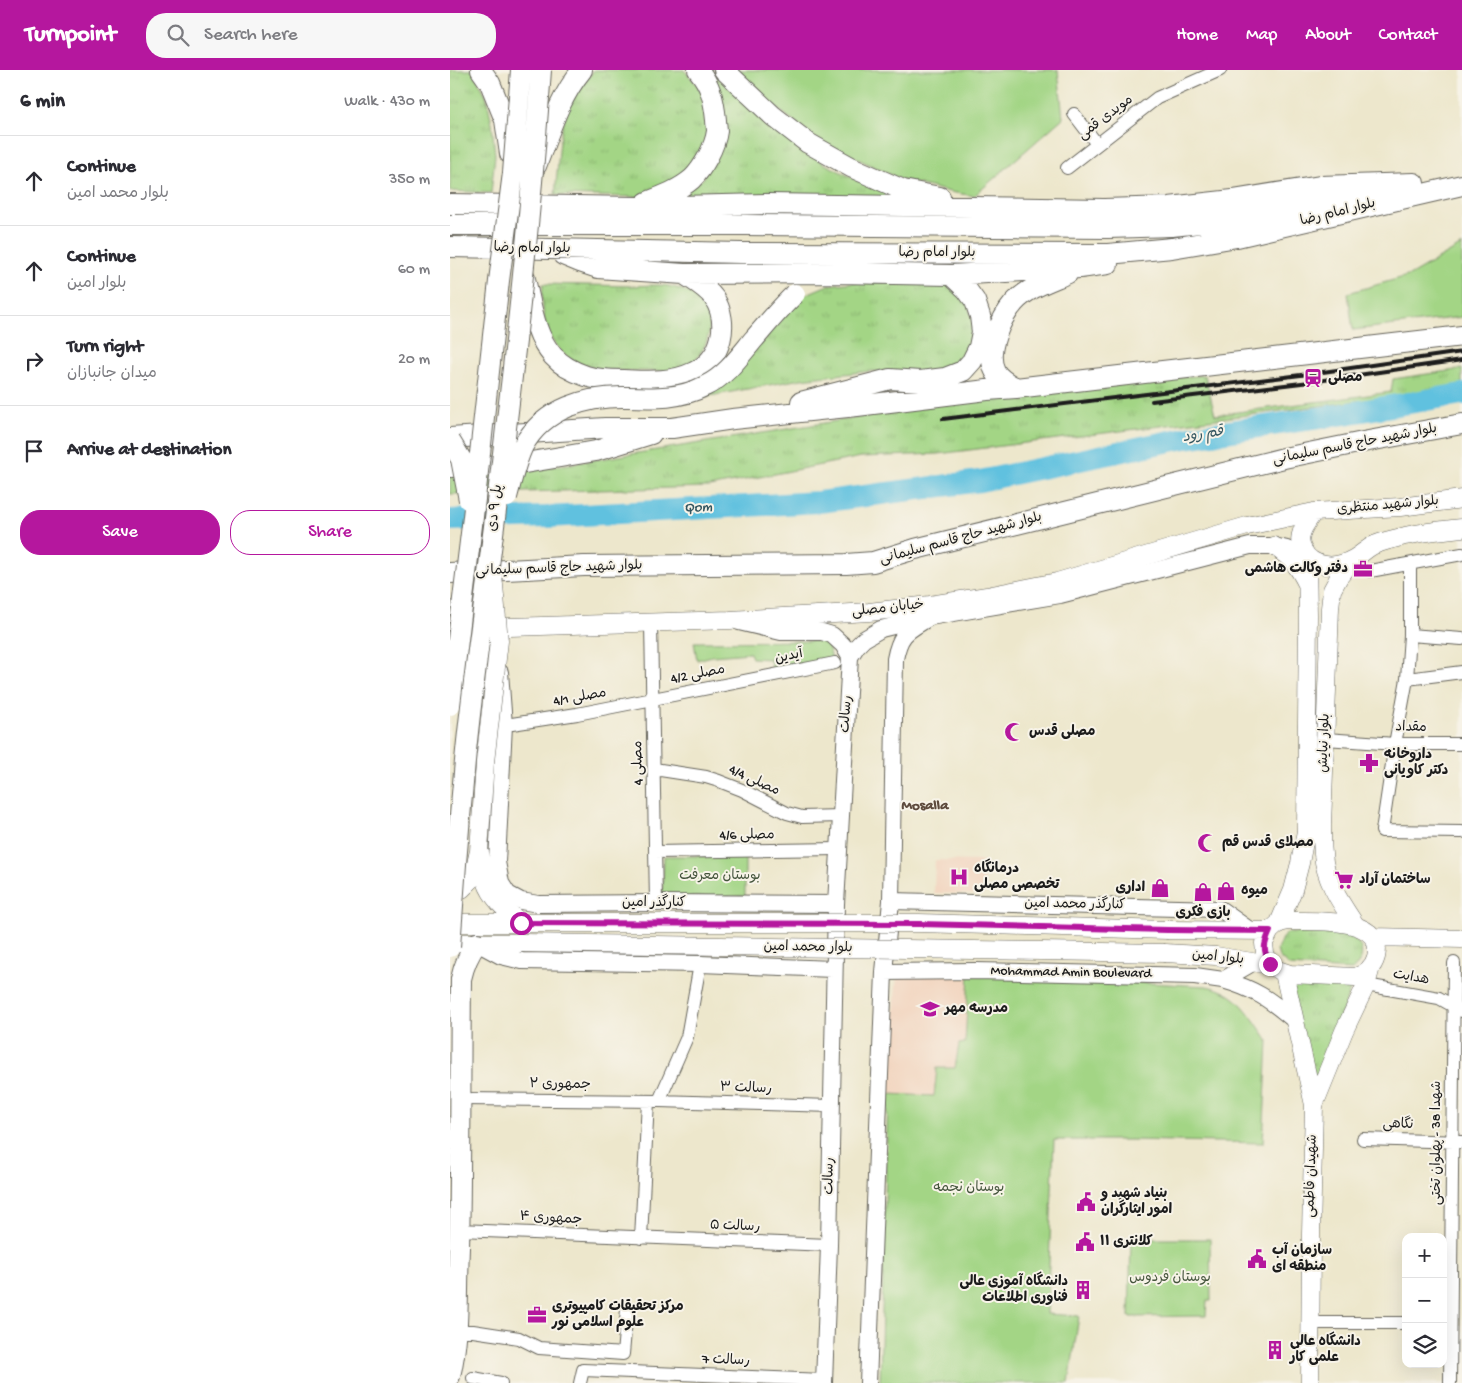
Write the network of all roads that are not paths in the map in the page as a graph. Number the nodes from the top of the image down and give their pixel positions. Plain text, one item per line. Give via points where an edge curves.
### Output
1 (481, 70) edge
2 (521, 70) edge
3 (540, 70) edge
4 (582, 70) edge
5 (698, 70) edge
6 (724, 70) edge
7 (1220, 70) edge
8 (1074, 114) dead end
9 (1097, 144) junction
10 (1067, 168) dead end
11 (1462, 172) edge
12 (513, 173) junction
13 (534, 173) junction
14 (1462, 184) edge
15 (1416, 188) junction
16 (450, 204) edge
17 (634, 207) junction
18 (993, 207) junction
19 (450, 225) edge
20 (450, 247) edge
21 (1172, 248) junction
22 (552, 250) junction
23 (1080, 268) junction
24 (524, 273) junction
25 (837, 273) junction
26 (684, 274) junction
27 (950, 276) junction
28 (1462, 336) edge
29 (1016, 388) junction
30 (732, 419) junction
31 (1462, 424) edge
32 (672, 428) junction
33 (450, 439) edge
34 (450, 467) edge
35 (1462, 499) edge
36 (1314, 512) junction
37 (473, 517) junction
38 (1462, 528) edge
39 (1274, 546) junction
40 (1462, 554) edge
41 (494, 555) junction
42 (1306, 555) junction
43 (450, 558) edge
44 (1353, 560) junction
45 (1410, 564) junction
46 (1370, 571) dead end
47 (450, 573) edge
48 (1308, 586) junction
49 (930, 617) junction
50 (730, 620) junction
51 (651, 623) junction
52 (453, 634) edge
53 (1410, 635) junction
54 (1462, 639) edge
55 (450, 648) edge
56 (845, 660) junction
57 (1462, 672) edge
58 (1407, 679) junction
59 (749, 681) joint
60 (653, 699) junction
61 (450, 705) edge
62 (512, 724) dead end
63 (1326, 739) junction
64 (1395, 744) junction
65 (1462, 744) edge
66 (654, 769) junction
67 (841, 816) junction
68 (1462, 832) edge
69 (839, 849) junction
70 (479, 850) junction
71 (655, 852) junction
72 (497, 862) junction
73 (486, 881) junction
74 (450, 892) edge
75 (891, 901) junction
76 (656, 903) junction
77 (836, 904) junction
78 (450, 923) edge
79 (521, 923) junction
80 (1356, 926) junction
81 (1274, 927) junction
82 (1168, 930) joint
83 (1251, 931) junction
84 (1373, 938) junction
85 (1462, 939) edge
86 (477, 943) junction
87 (450, 945) edge
88 (1165, 953) joint
89 (1454, 963) dead end
90 (700, 964) junction
91 (1269, 966) junction
92 (834, 969) junction
93 (884, 972) junction
94 (456, 973) edge
95 (1223, 980) junction
96 (1360, 981) junction
97 (1458, 1008) edge
98 (1294, 1020) junction
99 (460, 1099) junction
100 (653, 1101) junction
101 (1314, 1105) junction
102 (832, 1106) junction
103 (1363, 1139) dead end
104 (1457, 1142) edge
105 (459, 1230) junction
106 (640, 1238) junction
107 (829, 1245) junction
108 (627, 1309) dead end
109 (1310, 1323) junction
110 (1402, 1323) edge
111 (1447, 1324) edge
112 (456, 1331) junction
113 (450, 1376) edge
114 (473, 1378) dead end
115 (627, 1378) edge
116 (824, 1382) edge
117 (501, 1383) edge
118 (580, 1383) edge
119 (868, 1383) edge
120 (1310, 1383) edge
121 (1450, 1383) edge

1 - 12 main road, bridge via 505,120
2 - 12 main road, پل ۹ دی, bridge
3 - 13 main road, پل ۹ دی, bridge
4 - 13 main road via 558,110
5 - 17 main road via 713,94 717,131 711,149 703,165 684,185
6 - 18 main road via 773,116 850,168 903,190
7 - 9 street, مویدی قمی via 1157,98
8 - 9 street
9 - 10 street, مویدی قمی
11 - 15 main road
12 - 37 main road, پل ۹ دی, bridge
13 - 24 main road, پل ۹ دی, bridge
14 - 15 main road
15 - 18 main road via 1320,186 1169,207
15 - 19 main road, بلوار امام رضا via 1236,219 1172,226
15 - 21 main road, بلوار امام رضا via 1237,238
16 - 17 main road
17 - 18 main road via 767,204
20 - 22 main road, بلوار امام رضا
21 - 22 main road, بلوار امام رضا via 1108,254
21 - 23 main road via 1122,262
22 - 26 main road via 598,268
23 - 27 main road
23 - 29 main road via 1033,289 1014,302 1002,320 995,336 993,366 1001,379
24 - 26 main road via 542,342 554,357 586,376 603,380 650,381 679,378 696,372 711,360 719,348 723,333 719,309 713,297
24 - 41 main road, پل ۹ دی, bridge
25 - 26 main road
25 - 27 main road
25 - 41 main road, bridge via 815,281 795,294 733,365 704,387 663,398 615,397 580,402 562,408 548,418 522,448
27 - 30 main road via 968,290 980,316 982,332 979,347 963,372 920,381 890,379
28 - 29 main road
29 - 30 main road
30 - 32 main road
31 - 41 main road, بلوار شهید حاج قاسم سلیمانی via 1284,458 873,562 584,566
32 - 33 main road via 605,428
32 - 34 main road via 596,451 513,465
33 - 37 main road, bridge via 461,459
35 - 36 main road, بلوار شهید منتظری via 1400,507
36 - 42 main road, بلوار نیایش via 1300,537
36 - 50 main road, خیابان مصلی via 1247,526 1057,582 987,596 869,612
37 - 61 main road, پل ۹ دی, bridge
38 - 44 main road via 1408,536 1372,546
39 - 42 street, خیابان مصلی
39 - 48 main road via 1290,558
39 - 49 street, خیابان مصلی via 1250,546 1060,595
40 - 45 street
41 - 43 main road via 464,564
41 - 47 main road, بلوار شهید حاج قاسم سلیمانی
41 - 70 main road, bridge via 499,641
41 - 87 main road, پل ۹ دی, bridge via 465,760
42 - 44 main road via 1330,566
42 - 48 main road, بلوار نیایش
44 - 63 main road, بلوار نیایش via 1332,590
45 - 46 street
45 - 53 street
48 - 81 main road, بلوار نیایش via 1306,831 1293,890
49 - 56 street, خیابان مصلی via 881,629 864,639
49 - 75 street via 906,631 898,644 895,659
50 - 51 main road, خیابان مصلی
50 - 56 street via 781,632 832,635 843,645
51 - 52 main road, خیابان مصلی
51 - 60 street, مصلی 4
53 - 54 street
53 - 58 street
55 - 72 street, کنارگذر امین via 465,636 478,636 490,641 500,659 504,726
56 - 59 street, آیدین
56 - 67 street, رسالت
57 - 58 street
58 - 64 street
59 - 60 street, مصلی 4/2
60 - 62 street, مصلی 4/1
60 - 66 street, مصلی 4
63 - 64 street, مقداد
63 - 80 main road, بلوار نیایش via 1322,854 1333,889
64 - 65 street, مقداد
64 - 68 street via 1382,831
66 - 67 street, مصلی 4/4 via 719,780 802,817
66 - 71 street, مصلی 4
67 - 69 street, رسالت
69 - 71 street, مصلی 4/6
69 - 77 street, رسالت
70 - 72 main road
70 - 73 main road
70 - 74 main road via 470,881 462,889
71 - 76 street, مصلی 4
72 - 73 main road
72 - 76 street, کنارگذر امین via 504,888 521,902
73 - 79 main road via 500,904
75 - 83 street, کنارگذر محمد امین via 1220,909
75 - 93 street
76 - 77 street, کنارگذر امین
77 - 92 street, رسالت
78 - 79 main road, بلوار محمد امین
79 - 82 main road, بلوار محمد امین, bridge via 919,924
80 - 81 main road, بلوار امین via 1344,922 1289,921
80 - 84 main road
81 - 83 main road, بلوار امین
81 - 91 main road, بلوار نیایش via 1264,943
82 - 83 main road, بلوار امین
84 - 85 main road
84 - 96 main road via 1376,959
86 - 87 main road, بلوار محمد امین
86 - 88 main road, بلوار محمد امین, bridge
86 - 90 street via 501,956 522,961
86 - 94 main road
88 - 91 main road, بلوار امین via 1216,956
89 - 97 street, شهدا 38 - پهلوان تختی
90 - 92 street
90 - 100 street via 687,1037
91 - 95 street
91 - 96 main road, بلوار امین
91 - 98 main road, شهیدان فاطمی
92 - 102 street, رسالت
93 - 95 street, Mohammad Amin Boulevard via 1185,975
93 - 119 street
94 - 99 main road
95 - 98 street, Mohammad Amin Boulevard via 1260,994
96 - 97 street, هدایت via 1439,998
96 - 101 main road
97 - 104 street, شهدا 38 - پهلوان تختی
98 - 101 main road, شهیدان فاطمی
99 - 100 street, جمهوری ۲
99 - 105 main road
100 - 102 street, رسالت ۳
100 - 106 street
101 - 109 main road, شهیدان فاطمی
102 - 107 street, رسالت
103 - 104 street, نگاهی
104 - 111 street, شهدا 38 - پهلوان تختی
105 - 106 street, جمهوری ۴
105 - 112 main road
106 - 107 street, رسالت ۵
107 - 116 street, رسالت
108 - 112 street via 623,1354 539,1348 519,1338
109 - 110 street
109 - 120 main road, شهیدان فاطمی
111 - 121 street, شهدا 38 - پهلوان تختی
112 - 113 main road
114 - 117 street
115 - 116 street, رسالت 7
115 - 118 street, رسالت 7 via 583,1370

